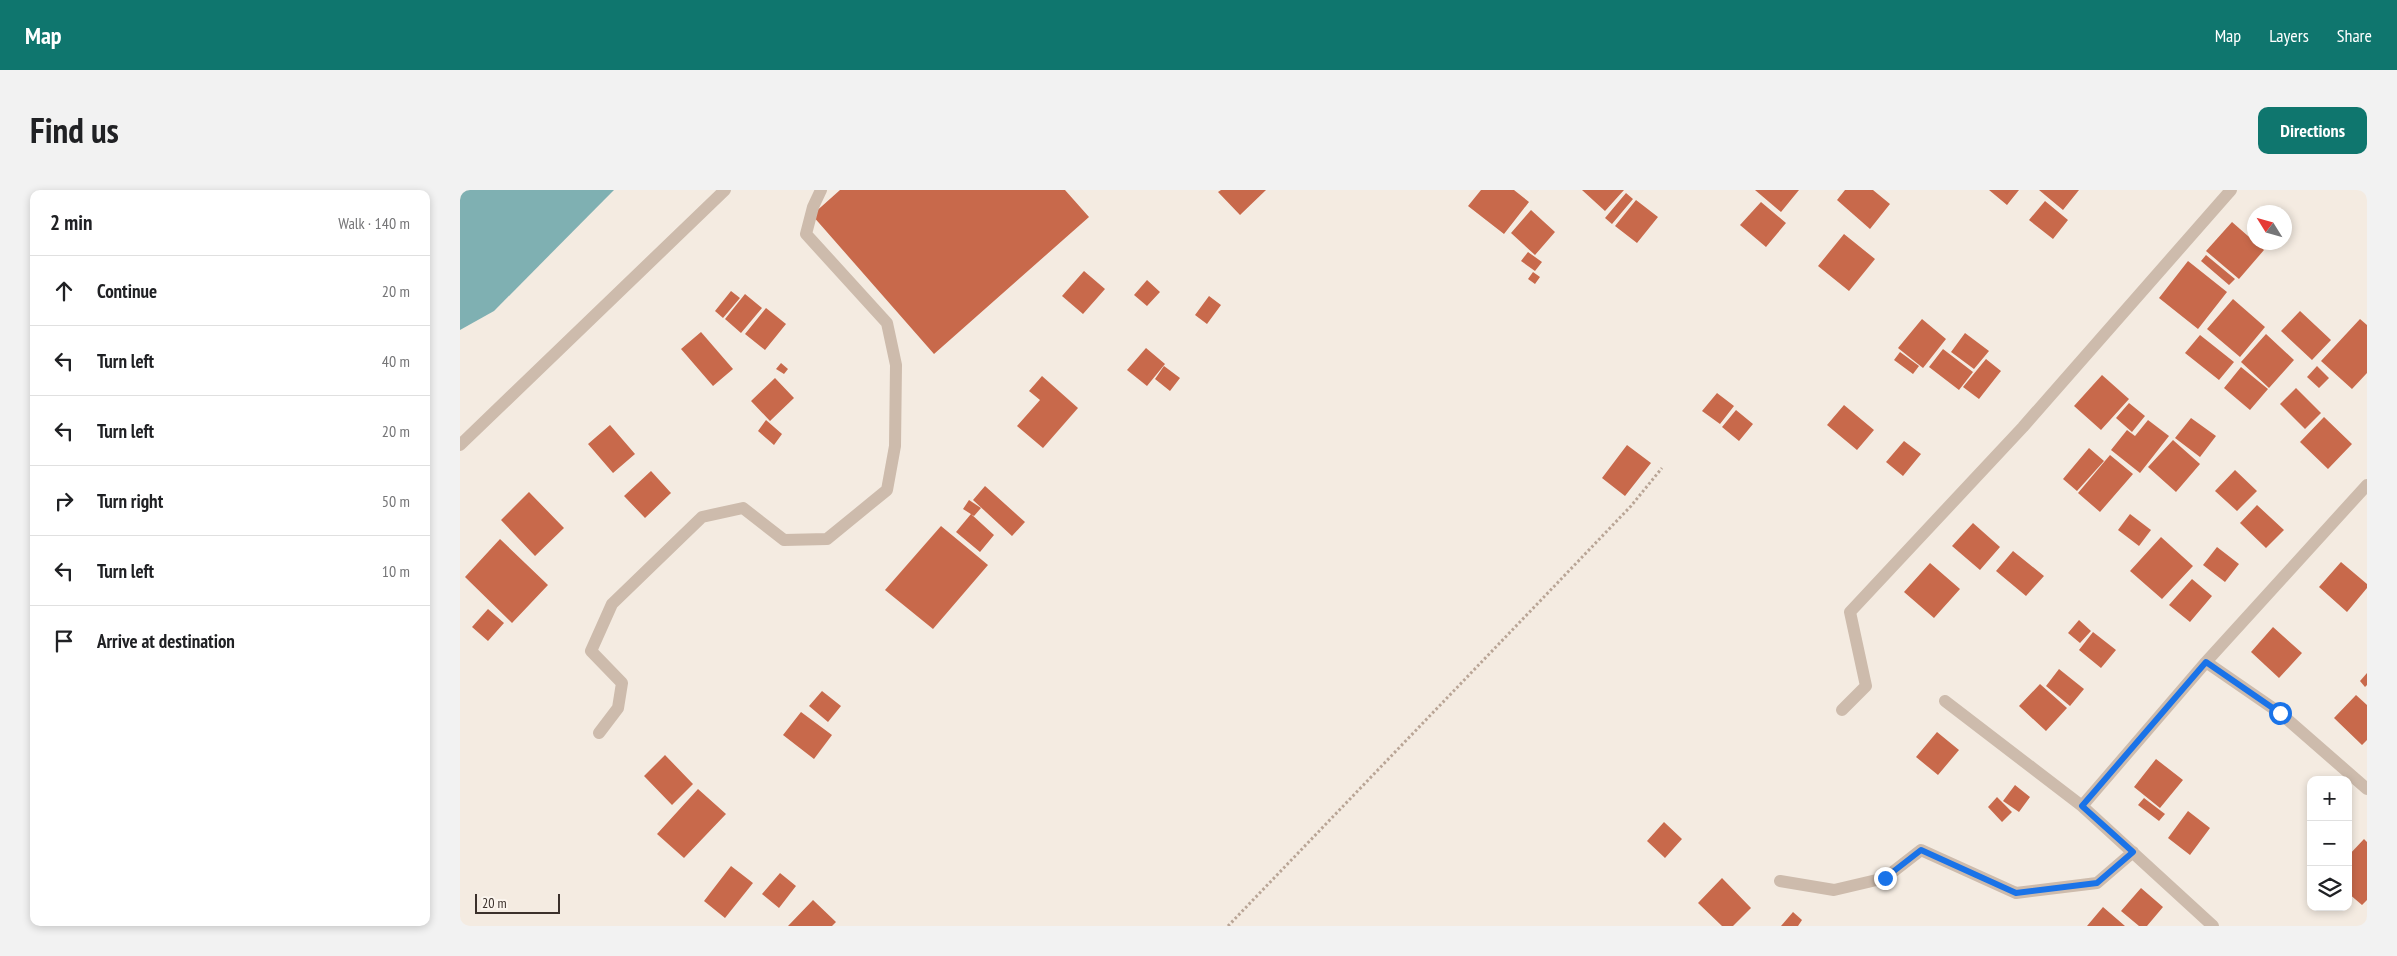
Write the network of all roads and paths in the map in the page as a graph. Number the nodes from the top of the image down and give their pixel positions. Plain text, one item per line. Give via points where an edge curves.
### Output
1 (725, 190) edge
2 (821, 190) edge
3 (2231, 190) edge
4 (460, 445) edge
5 (1662, 468) dead end
6 (2367, 485) edge
7 (2206, 662) junction
8 (1945, 701) dead end
9 (1842, 710) dead end
10 (599, 733) dead end
11 (2367, 789) edge
12 (2082, 806) junction
13 (2133, 852) junction
14 (1780, 881) dead end
15 (1228, 926) edge
16 (2213, 926) edge

1 - 4 street
2 - 10 street via 806,234 887,323 896,365 894,446 887,490 827,539 784,540 743,508 702,517 612,604 590,651 622,683 618,708
3 - 9 street via 2023,427 1850,612 1866,686
5 - 15 path via 1631,506
6 - 7 street
7 - 11 street via 2280,713
7 - 12 street
8 - 12 street
12 - 13 street
13 - 14 street via 2097,883 2016,893 1921,850 1885,878 1834,890
13 - 16 street

